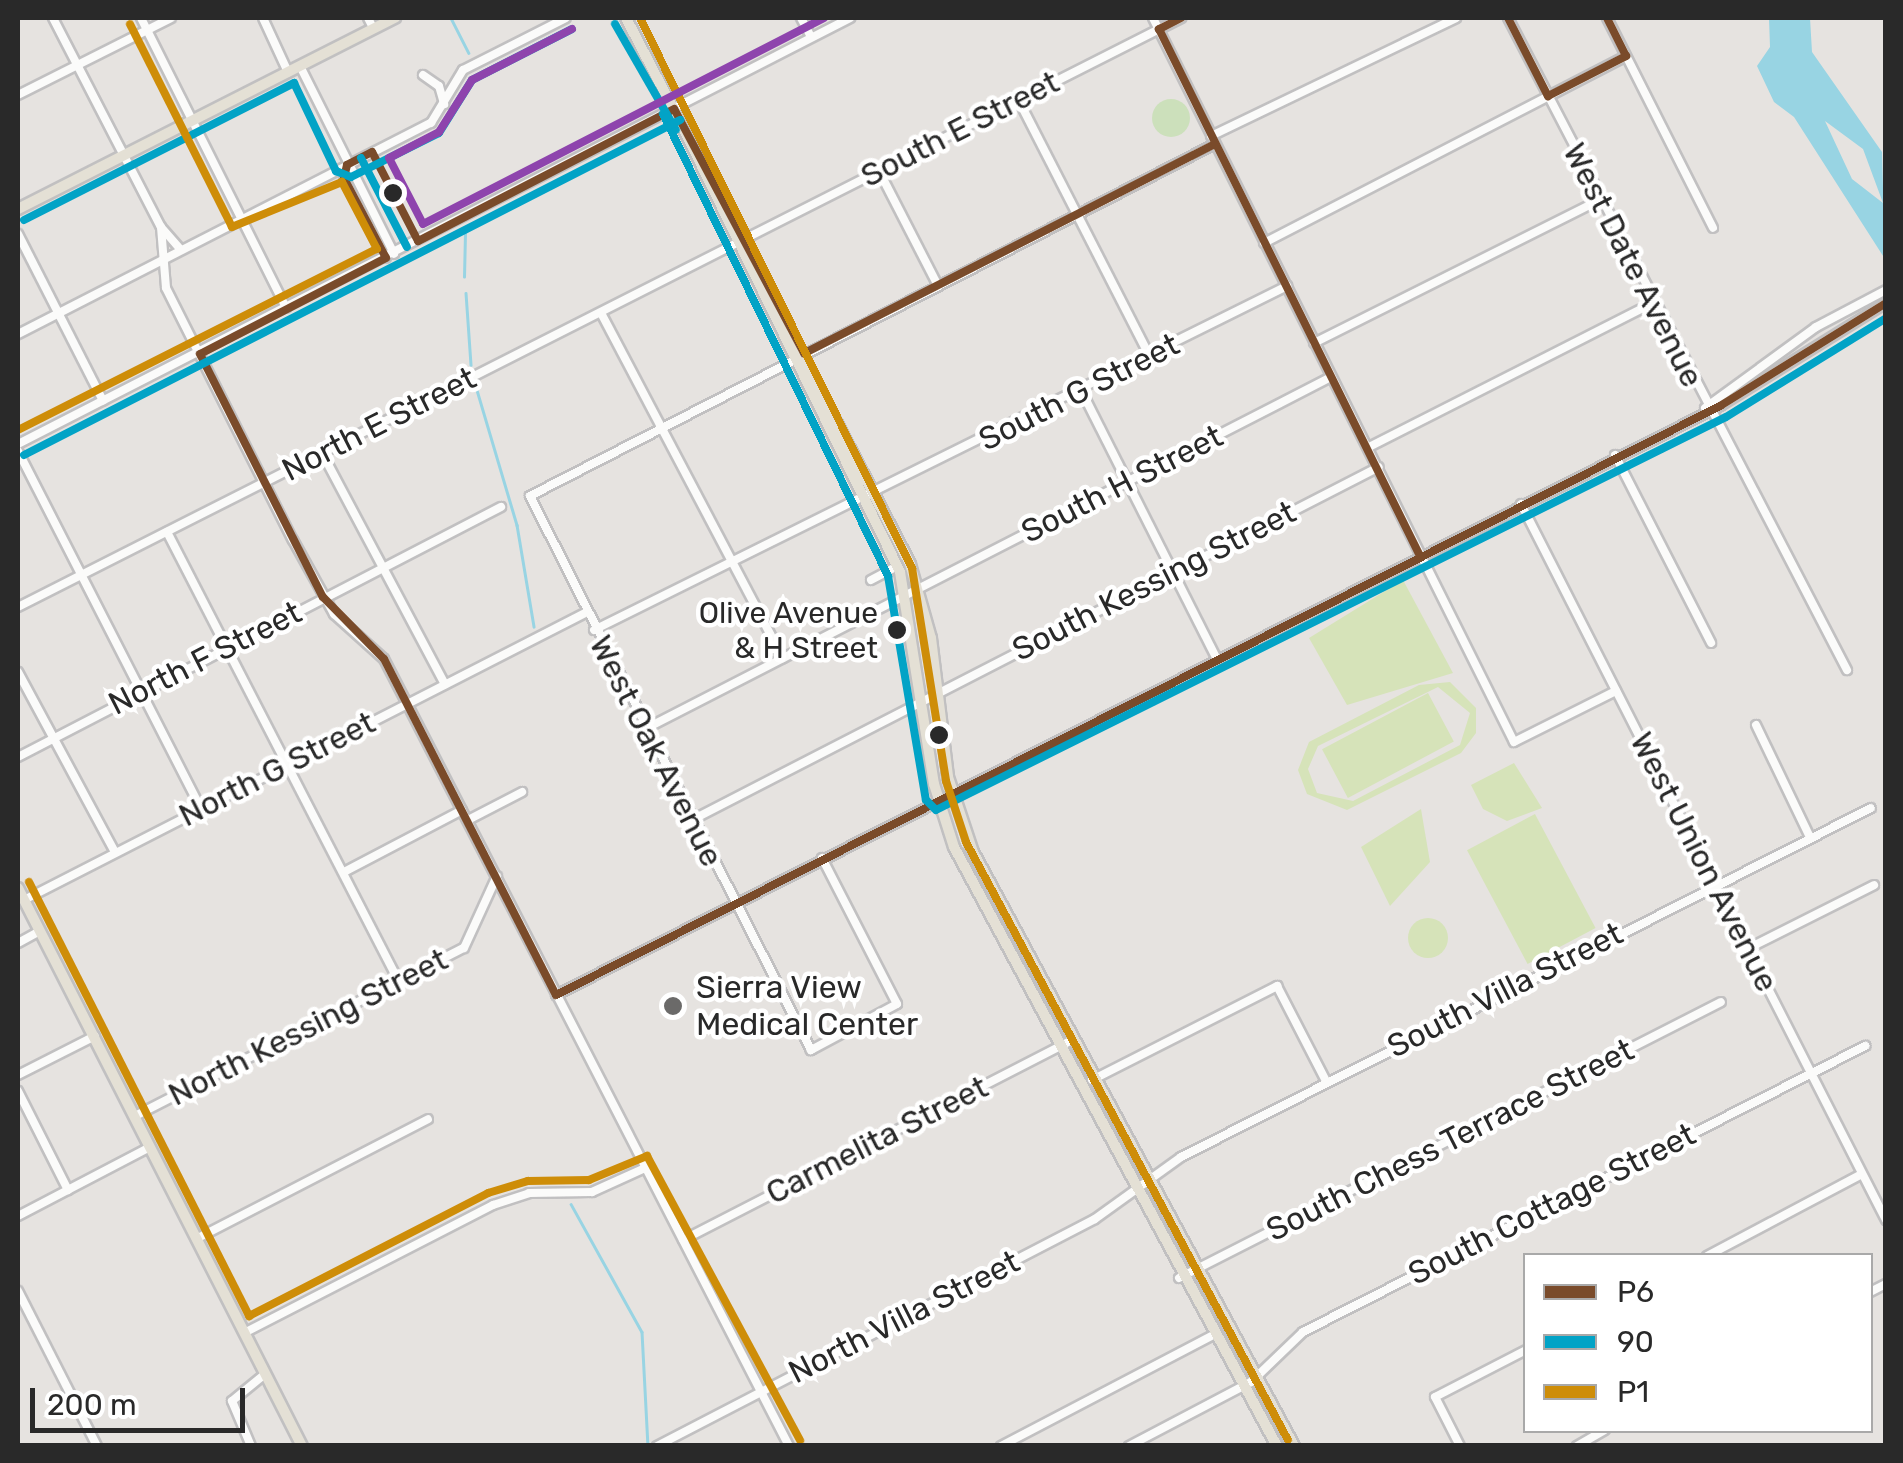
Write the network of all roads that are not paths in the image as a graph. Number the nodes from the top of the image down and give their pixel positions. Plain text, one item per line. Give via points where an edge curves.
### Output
1 (52, 18) edge
2 (141, 18) edge
3 (171, 18) edge
4 (262, 18) edge
5 (395, 18) edge
6 (566, 18) edge
7 (626, 18) edge
8 (801, 18) edge
9 (850, 18) edge
10 (1153, 18) edge
11 (1181, 18) edge
12 (1456, 18) edge
13 (1508, 18) edge
14 (1607, 18) edge
15 (371, 23) edge
16 (1159, 29) junction
17 (147, 30) junction
18 (811, 37) junction
19 (1626, 56) junction
20 (78, 64) junction
21 (300, 66) junction
22 (288, 72) junction
23 (423, 75) dead end
24 (18, 96) edge
25 (1548, 96) junction
26 (1018, 99) junction
27 (444, 104) junction
28 (674, 110) junction
29 (191, 122) junction
30 (1213, 140) junction
31 (124, 155) junction
32 (347, 165) junction
33 (880, 171) junction
34 (1600, 200) junction
35 (18, 210) edge
36 (1078, 214) junction
37 (240, 218) junction
38 (161, 227) junction
39 (1714, 228) dead end
40 (18, 234) edge
41 (740, 240) junction
42 (1264, 242) junction
43 (180, 249) junction
44 (390, 256) junction
45 (159, 260) junction
46 (938, 286) junction
47 (1287, 286) junction
48 (1886, 290) edge
49 (1651, 304) junction
50 (1882, 305) edge
51 (286, 308) junction
52 (601, 312) junction
53 (58, 313) junction
54 (18, 334) edge
55 (1314, 344) junction
56 (200, 354) junction
57 (799, 356) junction
58 (1149, 356) junction
59 (1331, 377) junction
60 (1081, 390) junction
61 (103, 402) junction
62 (1705, 408) junction
63 (824, 418) junction
64 (662, 428) junction
65 (849, 441) junction
66 (1369, 447) junction
67 (18, 448) edge
68 (322, 453) junction
69 (1615, 455) junction
70 (1378, 468) junction
71 (1125, 481) junction
72 (264, 482) junction
73 (870, 495) junction
74 (1520, 504) junction
75 (501, 507) dead end
76 (167, 532) junction
77 (1418, 554) junction
78 (732, 563) junction
79 (897, 566) junction
80 (382, 568) junction
81 (1174, 571) junction
82 (78, 575) junction
83 (871, 580) dead end
84 (913, 592) junction
85 (323, 597) junction
86 (18, 607) edge
87 (585, 613) junction
88 (594, 630) junction
89 (1711, 642) dead end
90 (228, 647) junction
91 (1216, 656) junction
92 (782, 658) junction
93 (1847, 670) dead end
94 (18, 672) edge
95 (445, 684) junction
96 (1616, 691) junction
97 (140, 692) junction
98 (930, 696) junction
99 (407, 703) junction
100 (1756, 725) dead end
101 (645, 729) junction
102 (54, 737) junction
103 (18, 756) edge
104 (287, 764) junction
105 (952, 791) junction
106 (522, 792) dead end
107 (938, 798) junction
108 (202, 808) junction
109 (1870, 808) dead end
110 (462, 810) junction
111 (468, 820) junction
112 (692, 820) junction
113 (1810, 838) junction
114 (116, 852) junction
115 (822, 858) junction
116 (964, 867) junction
117 (344, 872) junction
118 (498, 880) junction
119 (1715, 884) junction
120 (1874, 885) dead end
121 (18, 888) edge
122 (24, 900) junction
123 (736, 904) junction
124 (1012, 927) junction
125 (40, 931) junction
126 (18, 943) edge
127 (1749, 948) junction
128 (398, 980) junction
129 (556, 995) junction
130 (1721, 1002) dead end
131 (94, 1036) junction
132 (1072, 1040) junction
133 (1865, 1046) dead end
134 (1058, 1047) junction
135 (1812, 1071) junction
136 (18, 1076) edge
137 (1092, 1080) junction
138 (1326, 1081) junction
139 (18, 1091) edge
140 (135, 1116) junction
141 (428, 1119) dead end
142 (150, 1148) junction
143 (645, 1168) junction
144 (1862, 1174) junction
145 (1146, 1183) junction
146 (68, 1190) junction
147 (1133, 1190) junction
148 (18, 1216) edge
149 (1886, 1220) edge
150 (196, 1239) junction
151 (683, 1240) junction
152 (1713, 1253) edge
153 (1192, 1271) junction
154 (1179, 1278) junction
155 (18, 1291) edge
156 (244, 1333) junction
157 (1212, 1335) junction
158 (1523, 1352) edge
159 (265, 1374) junction
160 (1251, 1381) junction
161 (761, 1391) junction
162 (1600, 1433) edge
163 (248, 1444) edge
164 (302, 1445) edge
165 (98, 1446) edge
166 (657, 1446) edge
167 (790, 1446) edge
168 (1001, 1446) edge
169 (1129, 1446) edge
170 (1277, 1446) edge
171 (1294, 1446) edge
172 (1460, 1446) edge
173 (1577, 1446) edge

1 - 20 street
2 - 17 street
3 - 17 street
4 - 22 street
5 - 15 main road
6 - 27 street via 463,70
7 - 28 main road
8 - 18 street
9 - 18 street
10 - 16 street
11 - 16 street, South E Street
12 - 30 street
13 - 25 street, West Date Avenue
14 - 19 street
15 - 21 main road
16 - 26 street, South E Street
16 - 30 street
17 - 20 street
17 - 29 street
18 - 28 street
19 - 25 street
19 - 39 street
20 - 24 street
20 - 31 street
21 - 22 main road
21 - 32 street
22 - 29 main road
23 - 27 street via 440,86
25 - 34 street, West Date Avenue
25 - 42 street
26 - 33 street, South E Street
26 - 36 street
27 - 32 street via 431,123
28 - 41 main road
28 - 44 street
29 - 31 main road
29 - 37 street
30 - 36 street
30 - 42 street
31 - 35 main road
31 - 38 street
32 - 37 street
32 - 44 street
33 - 41 street, South E Street
33 - 46 street
34 - 49 street, West Date Avenue
34 - 55 street
36 - 46 street
36 - 58 street
37 - 43 street
37 - 51 street
38 - 43 street
38 - 45 street
40 - 53 street
41 - 52 street, North E Street
41 - 57 main road
42 - 47 street
43 - 45 street
44 - 51 street
45 - 53 street
45 - 56 street
46 - 57 street
47 - 55 street
47 - 58 street, South G Street
48 - 62 street via 1816,326
49 - 62 street, West Date Avenue
49 - 66 street
50 - 62 street
51 - 56 street
52 - 64 street
52 - 68 street, North E Street
53 - 54 street
53 - 61 street
55 - 59 street
56 - 61 street
56 - 72 street
57 - 63 main road
57 - 64 street
57 - 65 main road
58 - 60 street, South G Street
59 - 66 street
59 - 71 street, South H Street
60 - 71 street
60 - 73 street, South G Street
61 - 67 street
62 - 69 street
62 - 93 street, West Date Avenue
63 - 65 main road
63 - 73 main road
64 - 78 street
64 - 87 street, West Oak Avenue via 533,492 529,505
65 - 73 main road
66 - 70 street
67 - 82 street
68 - 72 street, North E Street
68 - 80 street
69 - 74 street
69 - 89 street
70 - 77 street
70 - 81 street, South Kessing Street
71 - 81 street
71 - 84 street, South H Street
72 - 76 street, North E Street
72 - 85 street
73 - 78 street
73 - 79 main road
73 - 84 main road
74 - 77 street
74 - 96 street, West Union Avenue
75 - 80 street, North F Street
76 - 82 street, North E Street
76 - 90 street
77 - 91 street
77 - 96 street via 1514,742
78 - 88 street
78 - 92 street
79 - 83 street
79 - 84 main road
80 - 85 street, North F Street
80 - 95 street
81 - 91 street
81 - 98 street, South Kessing Street
82 - 86 street, North E Street
82 - 97 street
84 - 92 street, South H Street
84 - 98 main road
84 - 98 main road
85 - 90 street, North F Street
85 - 99 street via 384,659
87 - 88 street, West Oak Avenue
87 - 95 street, North G Street
88 - 101 street, West Oak Avenue
90 - 97 street, North F Street
90 - 104 street
91 - 105 street
92 - 101 street, South H Street
94 - 102 street
95 - 99 street, North G Street
96 - 119 street, West Union Avenue
97 - 102 street, North F Street
97 - 108 street
98 - 105 main road
98 - 107 main road
98 - 112 street
99 - 104 street, North G Street
99 - 110 street
100 - 113 street
101 - 112 street, West Oak Avenue
102 - 103 street, North F Street
102 - 114 street
104 - 108 street, North G Street
104 - 117 street
105 - 107 street
105 - 124 main road
106 - 111 street
107 - 115 street
107 - 116 main road
108 - 114 street, North G Street
109 - 113 street, South Villa Street
110 - 111 street
110 - 117 street
111 - 118 street
112 - 123 street, West Oak Avenue
113 - 119 street, South Villa Street
114 - 122 street, North G Street
115 - 123 street
115 - 123 street, West Oak Avenue via 897,1004 811,1050
116 - 124 main road
116 - 134 main road
117 - 128 street
118 - 128 street, North Kessing Street via 464,948
118 - 129 street
119 - 127 street, West Union Avenue
119 - 138 street, South Villa Street
120 - 127 street
121 - 122 main road
122 - 125 main road
123 - 129 street
124 - 132 main road
125 - 126 street
125 - 131 main road
127 - 135 street, West Union Avenue
128 - 140 street, North Kessing Street
129 - 143 street
130 - 153 street, South Chess Terrace Street
131 - 136 street
131 - 140 main road
132 - 134 street, Carmelita Street
132 - 137 main road
133 - 135 street, South Cottage Street
134 - 147 main road
134 - 151 street, Carmelita Street
135 - 144 street, West Union Avenue
135 - 160 street, South Cottage Street via 1303,1332
137 - 138 street via 1277,986
137 - 145 main road
138 - 145 street, South Villa Street
139 - 146 street
140 - 142 main road
141 - 150 street
142 - 146 street
142 - 150 main road
143 - 151 street
143 - 156 street via 592,1192 529,1193 493,1205
144 - 149 street, West Union Avenue
144 - 152 street
145 - 147 street, North Villa Street
145 - 153 main road
146 - 148 street
147 - 154 main road
147 - 161 street, North Villa Street via 1094,1219
150 - 156 main road
151 - 161 street
153 - 154 street, South Chess Terrace Street
153 - 160 main road
154 - 157 main road
155 - 165 street
156 - 159 main road
157 - 160 main road
157 - 168 street
158 - 172 street via 1435,1397
159 - 163 street via 232,1401
159 - 164 main road
160 - 169 street, South Cottage Street
160 - 170 main road
160 - 171 main road
161 - 166 street, North Villa Street
161 - 167 street
162 - 173 street

